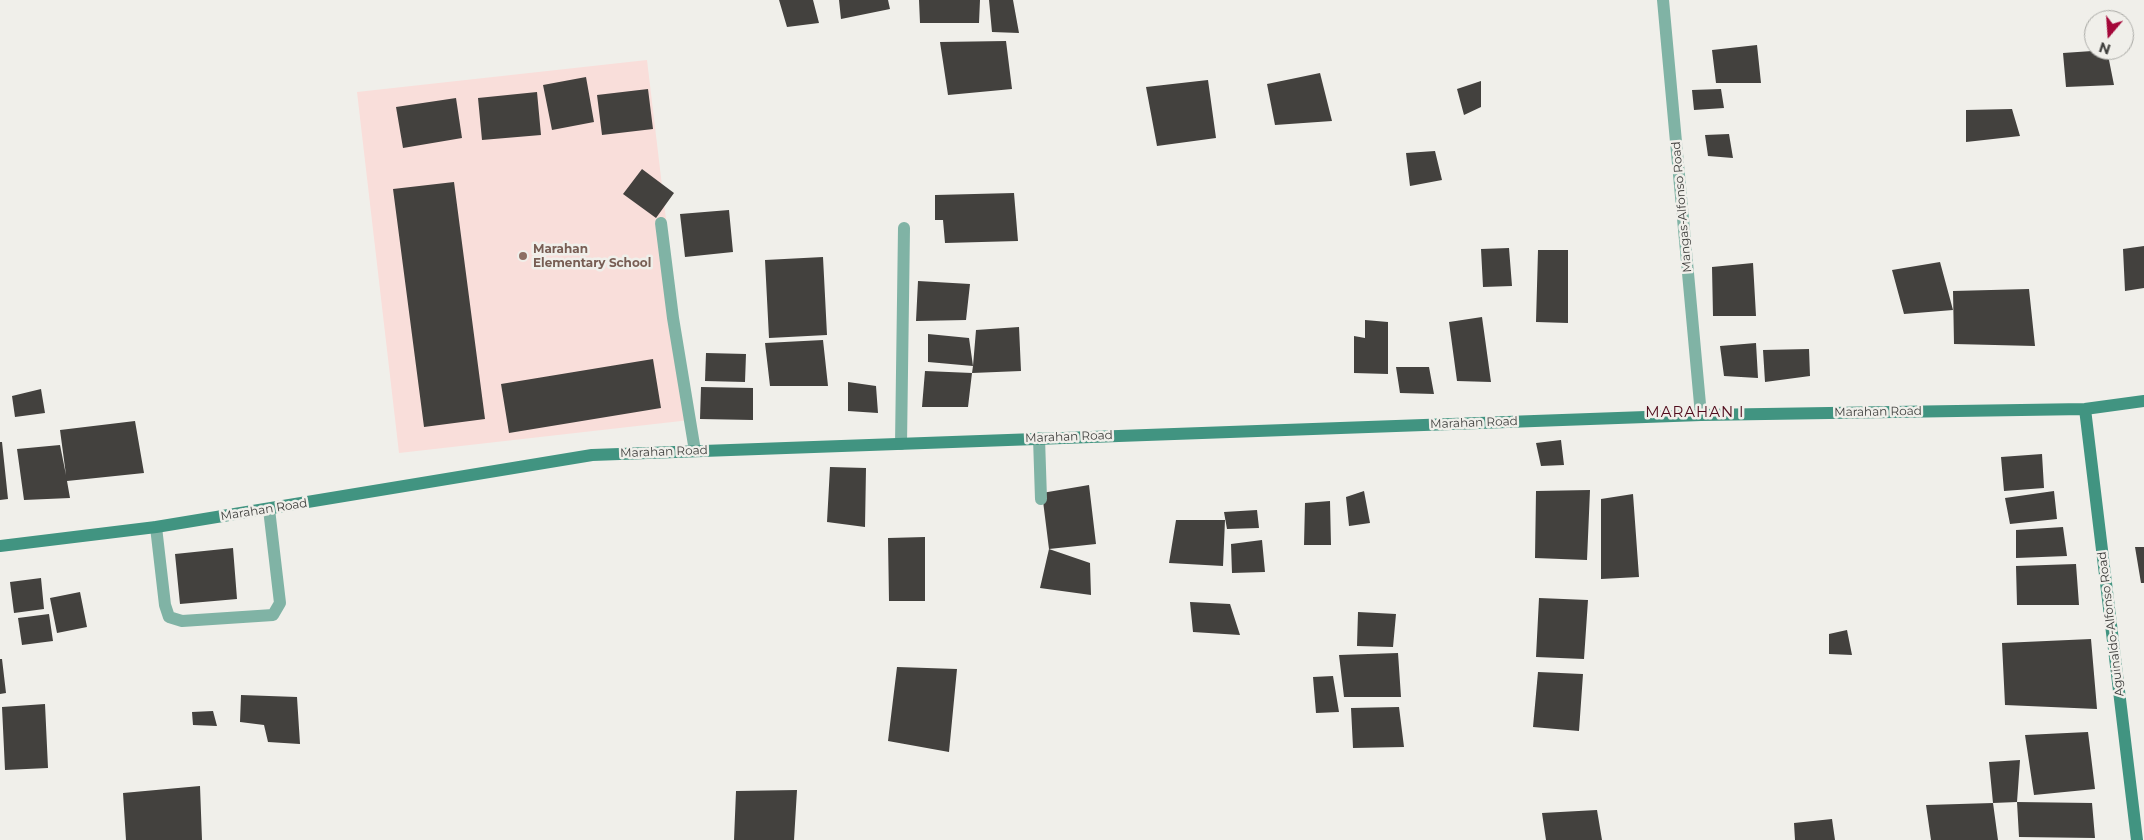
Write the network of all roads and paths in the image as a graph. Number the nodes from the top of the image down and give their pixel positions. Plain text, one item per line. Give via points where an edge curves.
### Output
1 (1663, 0) edge
2 (662, 223) dead end
3 (904, 228) dead end
4 (2144, 401) edge
5 (2085, 409) junction
6 (1701, 415) junction
7 (1039, 438) junction
8 (901, 444) junction
9 (695, 451) junction
10 (1041, 499) dead end
11 (269, 509) junction
12 (156, 527) junction
13 (0, 546) edge
14 (2137, 840) edge

1 - 6 street, Mangas-Alfonso Road
2 - 9 street via 673,318
3 - 8 street
4 - 5 main road, Marahan Road
5 - 6 main road, Marahan Road
5 - 14 main road, Aguinaldo-Alfonso Road
6 - 7 main road, Marahan Road
7 - 8 main road, Marahan Road
7 - 10 street
8 - 9 main road, Marahan Road
9 - 11 main road, Marahan Road via 592,455
11 - 12 main road, Marahan Road
11 - 12 street via 280,603 273,615 182,621 169,617
12 - 13 main road, Marahan Road

